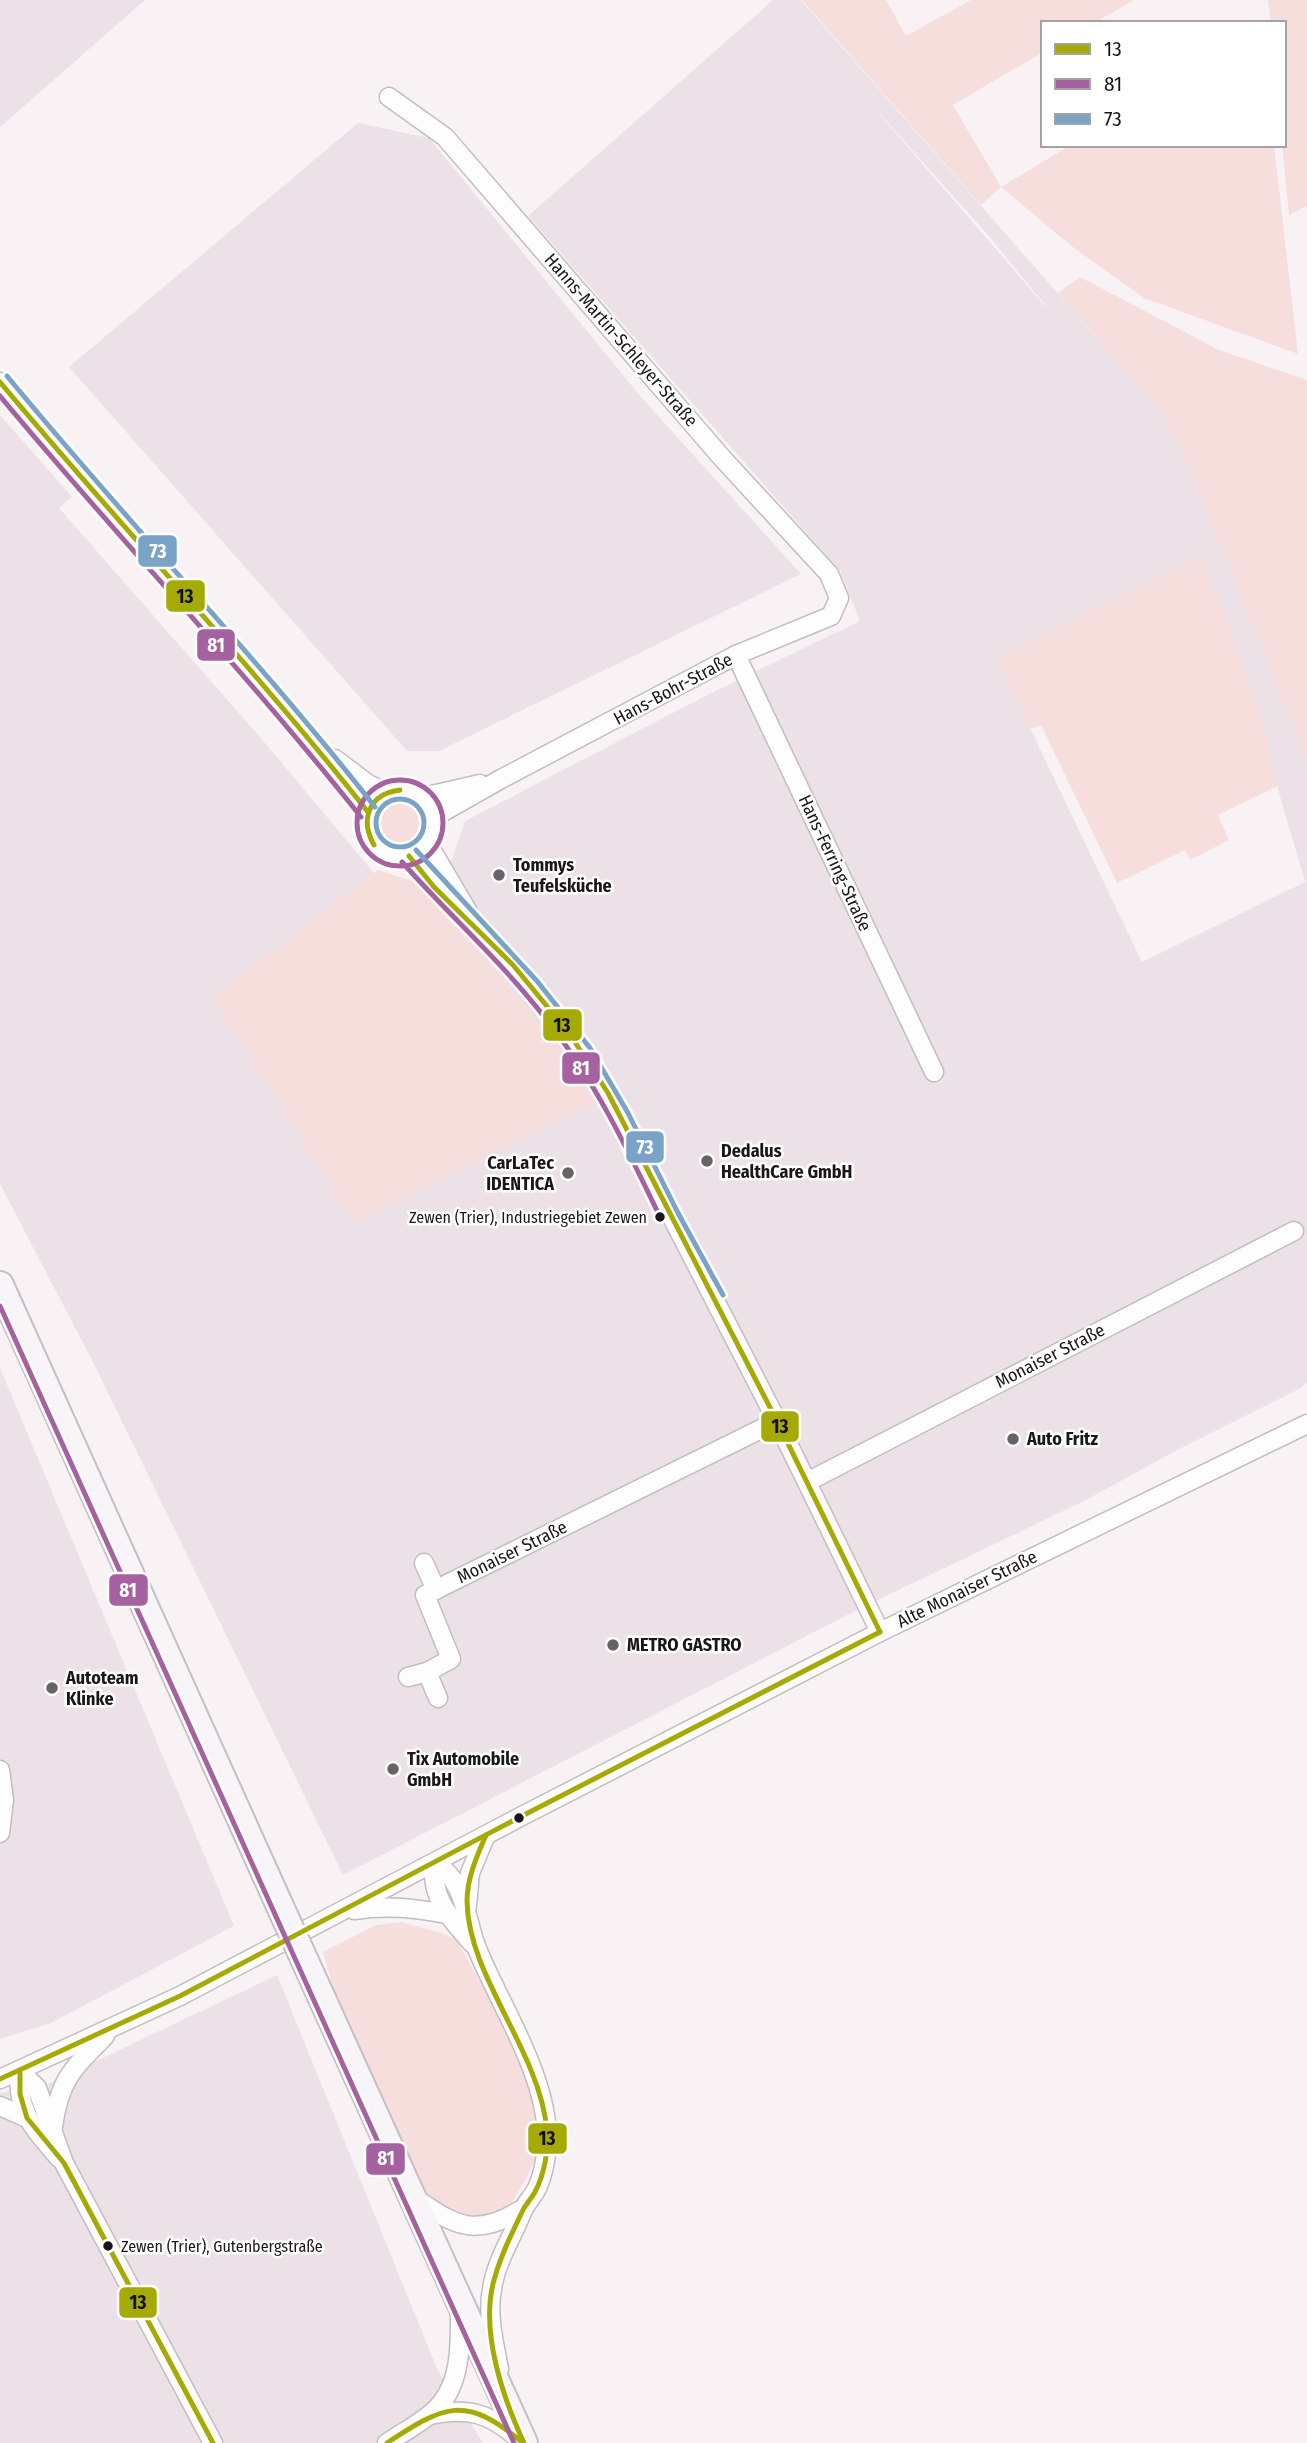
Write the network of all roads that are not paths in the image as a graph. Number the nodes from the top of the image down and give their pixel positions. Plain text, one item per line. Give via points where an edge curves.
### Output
1 (388, 97) dead end
2 (0, 382) edge
3 (839, 598) joint
4 (736, 655) junction
5 (308, 736) junction
6 (500, 779) junction
7 (385, 792) junction
8 (423, 797) junction
9 (368, 812) junction
10 (434, 817) junction
11 (428, 844) junction
12 (409, 856) junction
13 (481, 934) junction
14 (934, 1072) dead end
15 (1294, 1231) dead end
16 (0, 1285) edge
17 (777, 1421) junction
18 (1307, 1424) edge
19 (807, 1482) junction
20 (424, 1563) dead end
21 (436, 1590) junction
22 (880, 1632) junction
23 (427, 1672) junction
24 (408, 1677) dead end
25 (438, 1698) dead end
26 (0, 1770) edge
27 (0, 1833) edge
28 (485, 1835) junction
29 (435, 1863) junction
30 (467, 1910) junction
31 (341, 1911) junction
32 (446, 1914) junction
33 (476, 1948) junction
34 (112, 2028) junction
35 (20, 2071) junction
36 (0, 2079) edge
37 (0, 2106) edge
38 (27, 2118) junction
39 (53, 2129) junction
40 (64, 2163) junction
41 (411, 2195) junction
42 (524, 2208) junction
43 (460, 2303) junction
44 (506, 2403) junction
45 (430, 2415) junction
46 (213, 2443) edge
47 (387, 2443) edge
48 (524, 2443) edge

1 - 3 street, Hanns-Martin-Schleyer-Straße via 445,137 723,459 829,574
2 - 5 street
3 - 4 street, Hans-Bohr-Straße via 831,616
4 - 6 street, Hans-Bohr-Straße
4 - 14 street, Hans-Ferring-Straße
5 - 7 street via 350,771
5 - 9 street
6 - 8 street, Hans-Bohr-Straße
6 - 10 street, Hans-Bohr-Straße
7 - 8 street via 402,789
7 - 9 street
8 - 10 street
9 - 12 street via 366,825 377,849 393,857
10 - 11 street
11 - 12 street
11 - 13 street
12 - 13 street
13 - 17 street via 569,1033 608,1093
15 - 19 street, Monaiser Straße
16 - 41 main road, bridge
17 - 19 street
17 - 21 street, Monaiser Straße
18 - 22 street, Alte Monaiser Straße
19 - 22 street
20 - 21 street, Monaiser Straße
21 - 23 street, Monaiser Straße via 425,1595 451,1659
22 - 28 street, Alte Monaiser Straße
23 - 24 street, Monaiser Straße
23 - 25 street
26 - 27 street via 4,1800
28 - 29 street, Alte Monaiser Straße
28 - 30 street via 470,1873
29 - 30 street via 450,1875
29 - 31 street, Alte Monaiser Straße
29 - 32 street via 437,1890
30 - 33 street
31 - 32 street via 404,1906
31 - 34 street, Alte Monaiser Straße
32 - 33 street
33 - 42 street via 530,2064 544,2108 547,2148 537,2190
34 - 35 street, Alte Monaiser Straße
34 - 39 street via 65,2080
35 - 36 street, Alte Monaiser Straße
35 - 38 street
35 - 39 street via 37,2088
37 - 38 street
38 - 40 street
39 - 40 street
40 - 46 street
41 - 42 street via 439,2215 465,2225 498,2222
41 - 43 main road
42 - 44 street via 500,2260 491,2297 492,2335
43 - 44 main road
43 - 45 street via 456,2372
44 - 48 main road
45 - 47 street
45 - 48 street via 479,2414

